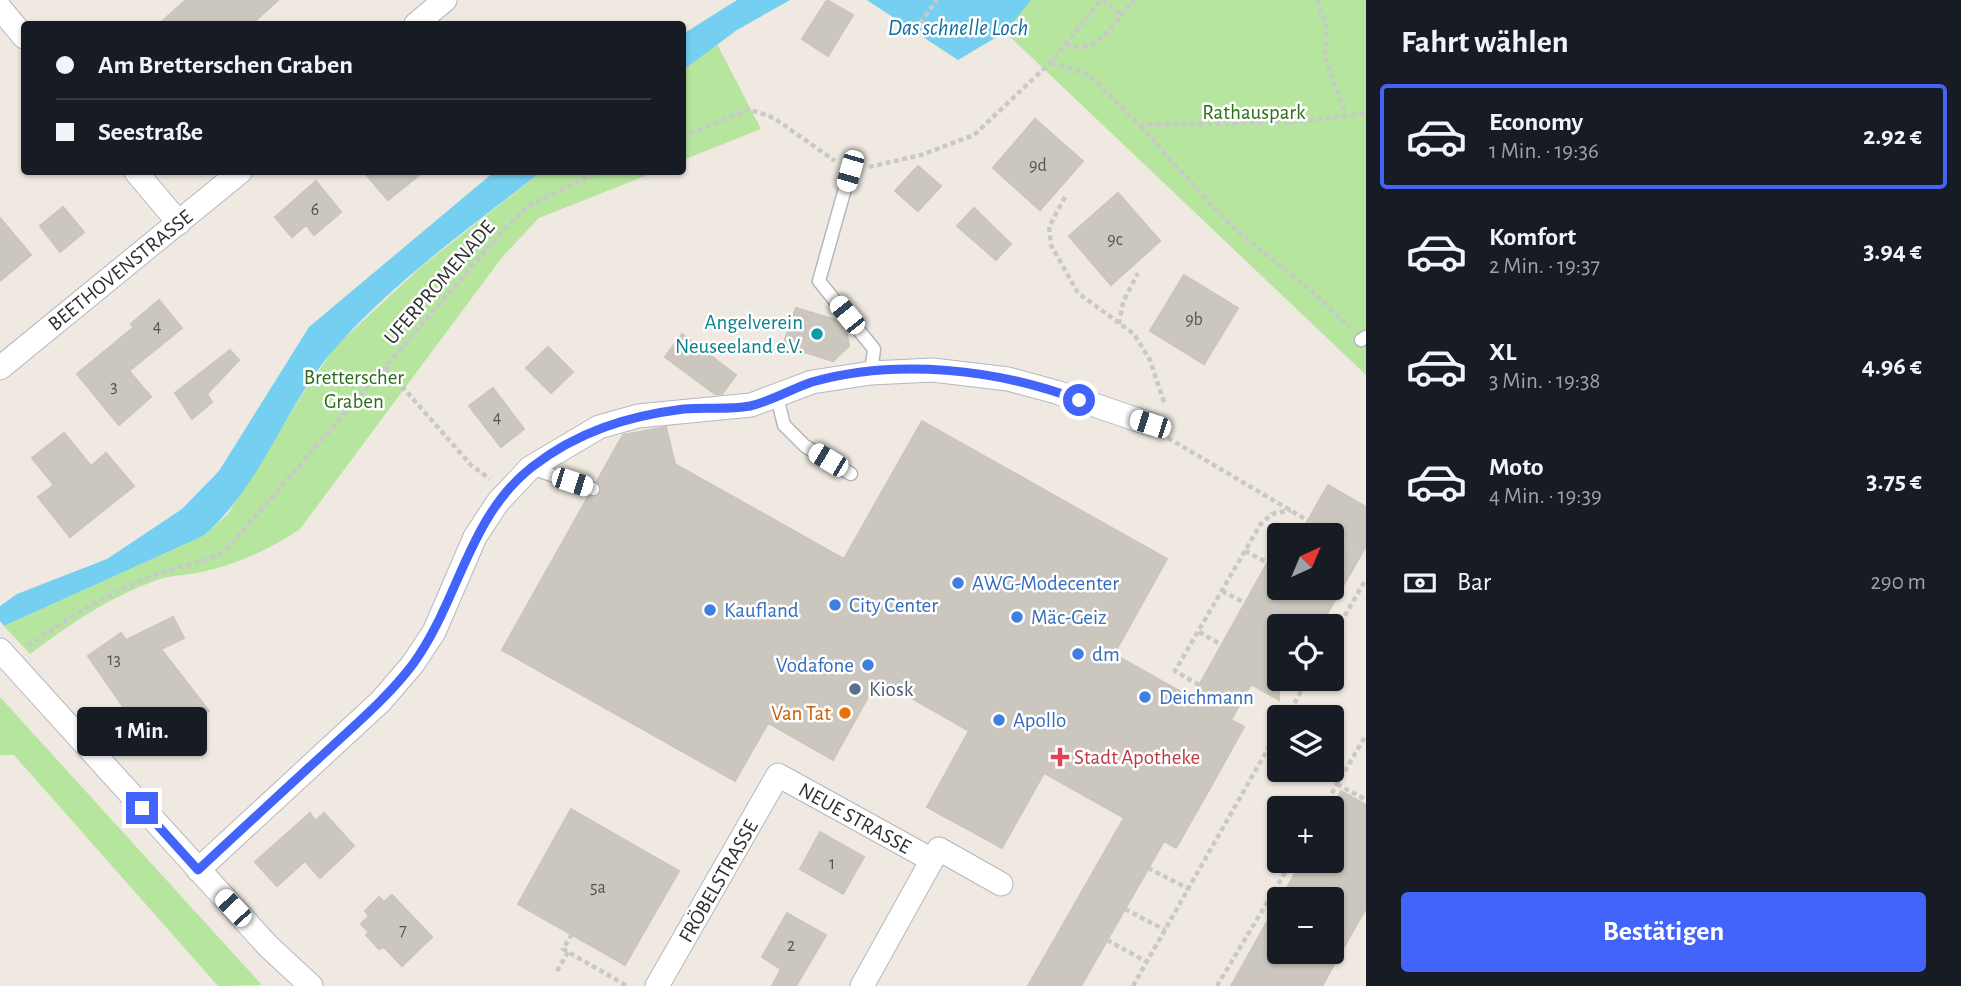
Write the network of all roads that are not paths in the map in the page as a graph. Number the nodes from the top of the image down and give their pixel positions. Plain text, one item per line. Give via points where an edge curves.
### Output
1 (445, 0) edge
2 (0, 8) edge
3 (420, 21) edge
4 (21, 33) edge
5 (850, 171) dead end
6 (139, 175) edge
7 (236, 175) edge
8 (179, 223) junction
9 (0, 368) edge
10 (871, 373) junction
11 (778, 397) junction
12 (1150, 424) road end
13 (530, 468) junction
14 (851, 474) dead end
15 (593, 489) dead end
16 (10, 653) edge
17 (778, 775) joint
18 (932, 860) junction
19 (198, 870) junction
20 (1001, 884) dead end
21 (311, 986) edge
22 (657, 986) edge
23 (862, 986) edge

1 - 3 street
2 - 4 street
5 - 10 lane via 819,281 874,349
6 - 8 street
7 - 8 street, BEETHOVENSTRASSE
8 - 9 street, BEETHOVENSTRASSE
10 - 11 street via 812,382
10 - 12 street via 933,370 1008,379
11 - 13 street via 751,405 638,416 599,427
11 - 14 lane via 784,425 804,446
13 - 15 lane
13 - 19 street via 475,537 434,632 412,666
16 - 19 street
17 - 18 street, NEUE STRASSE
17 - 22 street, FRÖBELSTRASSE
18 - 20 street, NEUE STRASSE via 939,849
18 - 23 street
19 - 21 street

